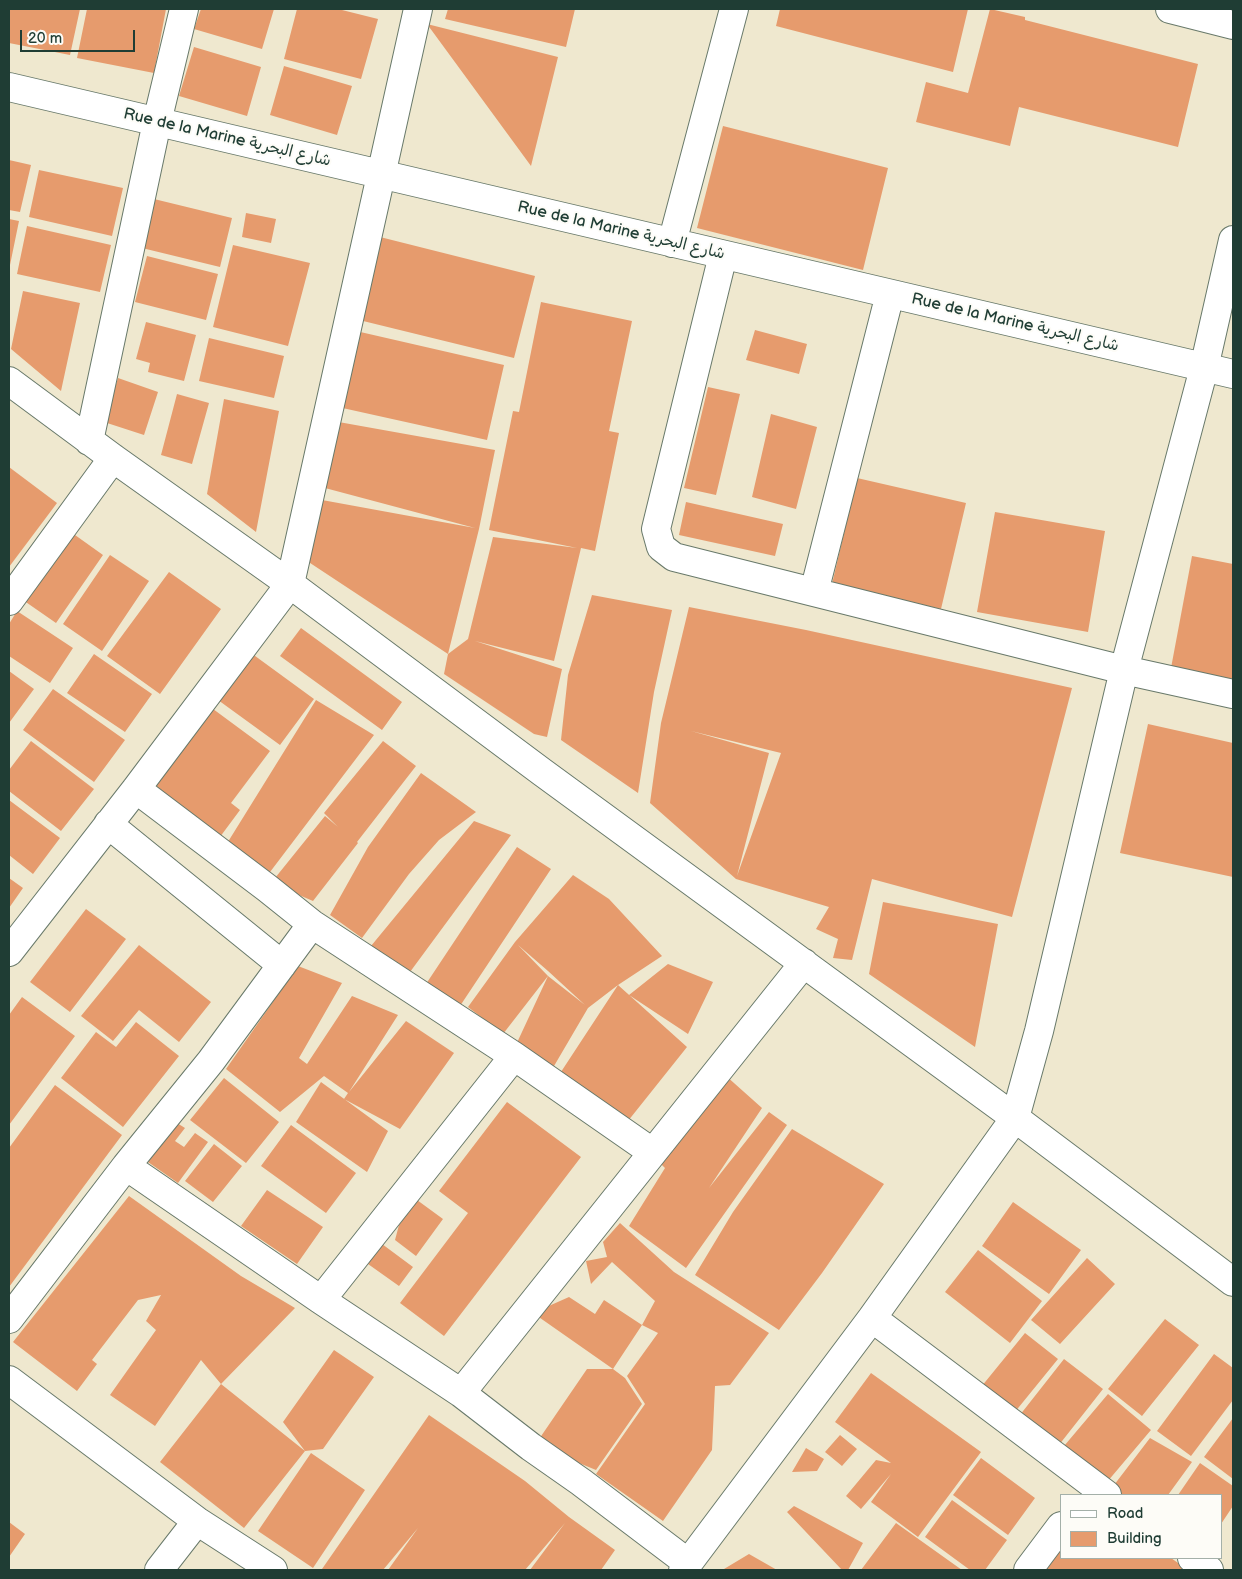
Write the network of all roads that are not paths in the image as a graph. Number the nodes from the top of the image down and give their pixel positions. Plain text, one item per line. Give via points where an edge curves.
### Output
1 (184, 9) edge
2 (418, 9) edge
3 (734, 9) edge
4 (1170, 9) edge
5 (1233, 25) edge
6 (9, 87) edge
7 (157, 122) junction
8 (380, 174) junction
9 (1233, 240) edge
10 (672, 243) junction
11 (723, 255) junction
12 (890, 294) junction
13 (1204, 368) junction
14 (1233, 374) edge
15 (9, 381) edge
16 (89, 441) junction
17 (113, 458) junction
18 (290, 584) junction
19 (814, 592) junction
20 (9, 601) edge
21 (1124, 670) junction
22 (1233, 694) edge
23 (136, 789) junction
24 (108, 824) junction
25 (312, 924) junction
26 (9, 952) edge
27 (804, 963) junction
28 (282, 964) junction
29 (514, 1056) junction
30 (1014, 1118) junction
31 (652, 1152) junction
32 (126, 1166) junction
33 (1233, 1282) edge
34 (321, 1300) junction
35 (872, 1318) junction
36 (9, 1319) edge
37 (9, 1380) edge
38 (461, 1393) junction
39 (1094, 1491) edge
40 (197, 1521) junction
41 (1060, 1527) edge
42 (1193, 1559) edge
43 (686, 1567) edge
44 (159, 1570) edge
45 (273, 1570) edge
46 (1028, 1570) edge
47 (1209, 1570) edge

1 - 7 street
2 - 8 street
3 - 10 street
4 - 5 street
6 - 7 street, Rue de la Marine شارع البحرية
7 - 8 street, Rue de la Marine شارع البحرية
7 - 16 street
8 - 10 street, Rue de la Marine شارع البحرية
8 - 18 street
9 - 13 street
10 - 11 street, Rue de la Marine شارع البحرية
11 - 12 street, Rue de la Marine شارع البحرية
11 - 19 street via 656,529 660,547 674,557
12 - 13 street, Rue de la Marine شارع البحرية
12 - 19 street
13 - 14 street, Rue de la Marine شارع البحرية
13 - 21 street
15 - 16 street
16 - 17 street
17 - 18 street
17 - 20 street
18 - 23 street
18 - 27 street
19 - 21 street
21 - 22 street
21 - 30 street via 1039,1031
23 - 24 street
23 - 25 street
24 - 26 street
24 - 28 street
25 - 28 street
25 - 29 street
27 - 30 street
27 - 31 street
28 - 32 street
29 - 31 street
29 - 34 street
30 - 33 street
30 - 35 street
31 - 38 street
32 - 34 street
32 - 36 street
34 - 38 street
35 - 39 street
35 - 43 street
37 - 40 street
38 - 43 street via 581,1482
40 - 44 street
40 - 45 street
41 - 46 street
42 - 47 street

